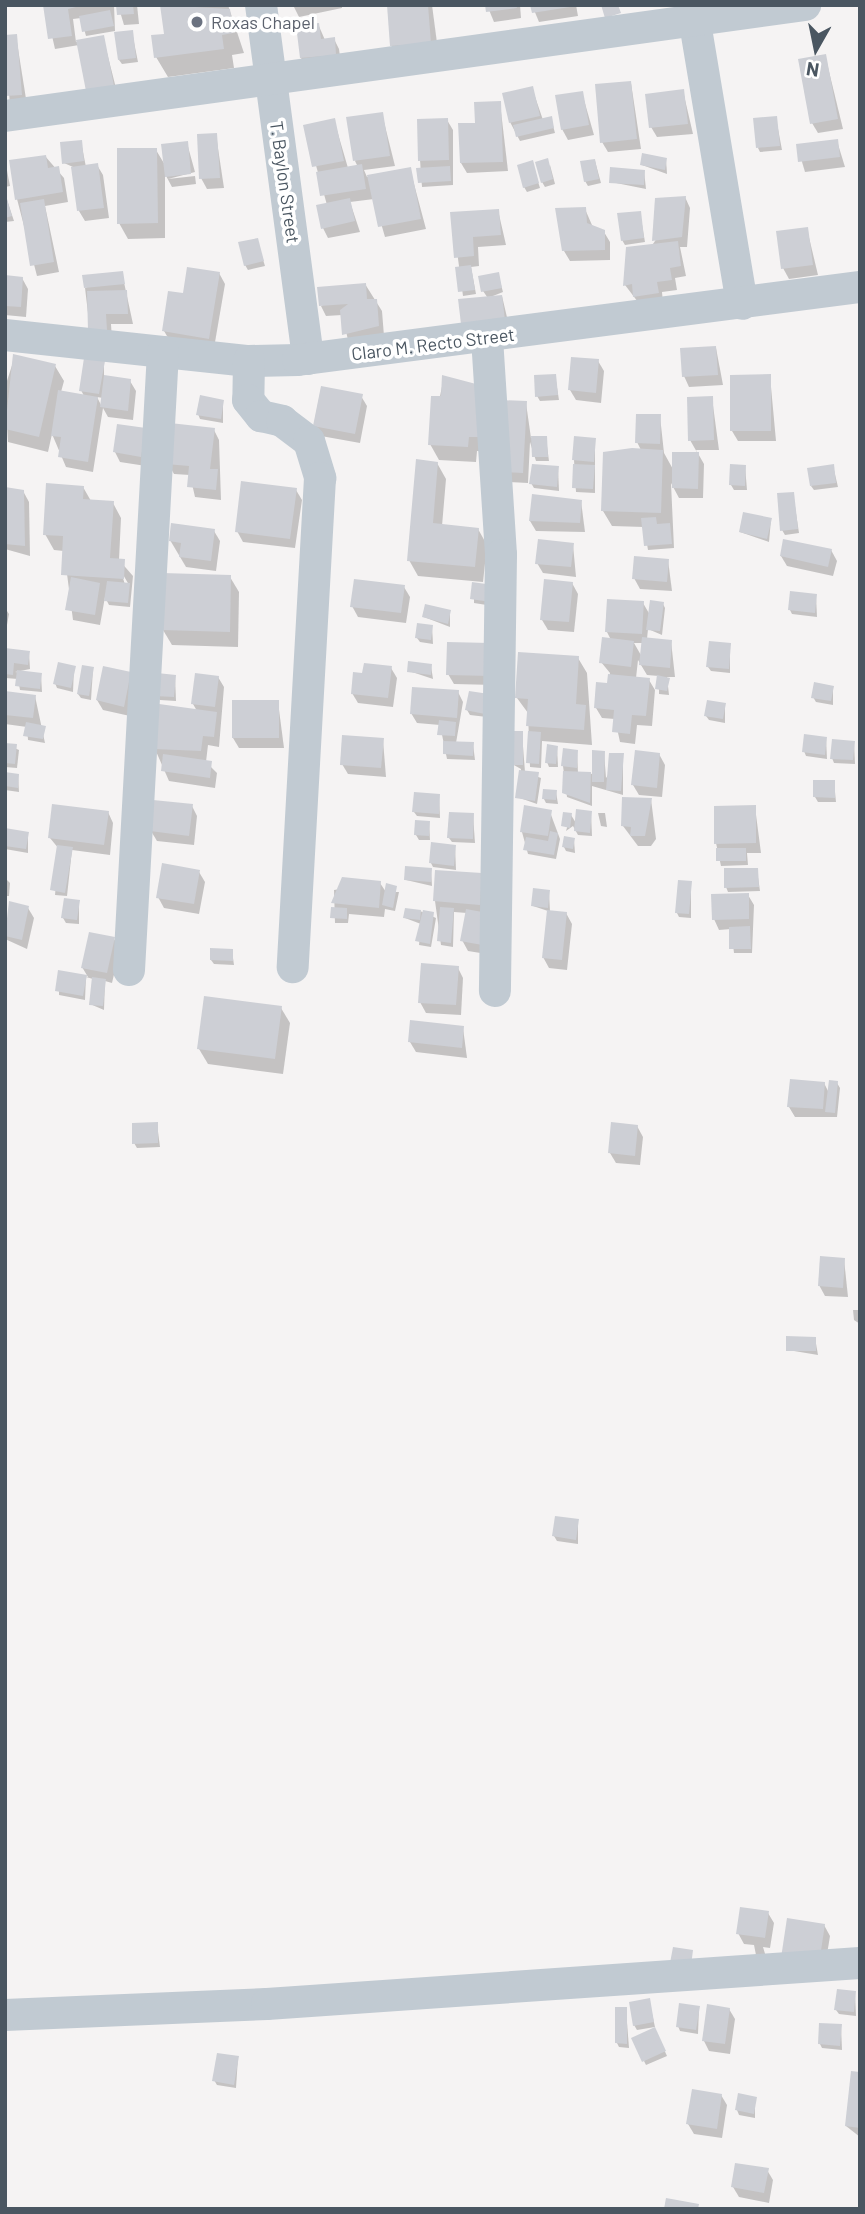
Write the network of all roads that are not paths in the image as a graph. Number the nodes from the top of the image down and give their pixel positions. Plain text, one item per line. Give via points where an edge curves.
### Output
1 (261, 5) edge
2 (805, 5) edge
3 (693, 13) edge
4 (271, 82) junction
5 (5, 116) edge
6 (860, 287) edge
7 (742, 304) junction
8 (5, 335) edge
9 (487, 338) junction
10 (163, 352) junction
11 (308, 359) junction
12 (248, 361) junction
13 (293, 967) dead end
14 (129, 970) dead end
15 (495, 991) dead end
16 (860, 1963) edge
17 (5, 2015) edge

1 - 4 street, T. Baylon Street
2 - 3 street
3 - 4 street
3 - 7 street
4 - 5 street
4 - 11 street, T. Baylon Street
6 - 7 street, Claro M. Recto Street
7 - 9 street, Claro M. Recto Street
8 - 10 street, Claro M. Recto Street
9 - 11 street, Claro M. Recto Street
9 - 15 street via 500,555
10 - 12 street, Claro M. Recto Street
10 - 14 street
11 - 12 street, Claro M. Recto Street
12 - 13 street via 248,400 261,416 282,421 309,441 320,478
16 - 17 street via 267,2004

